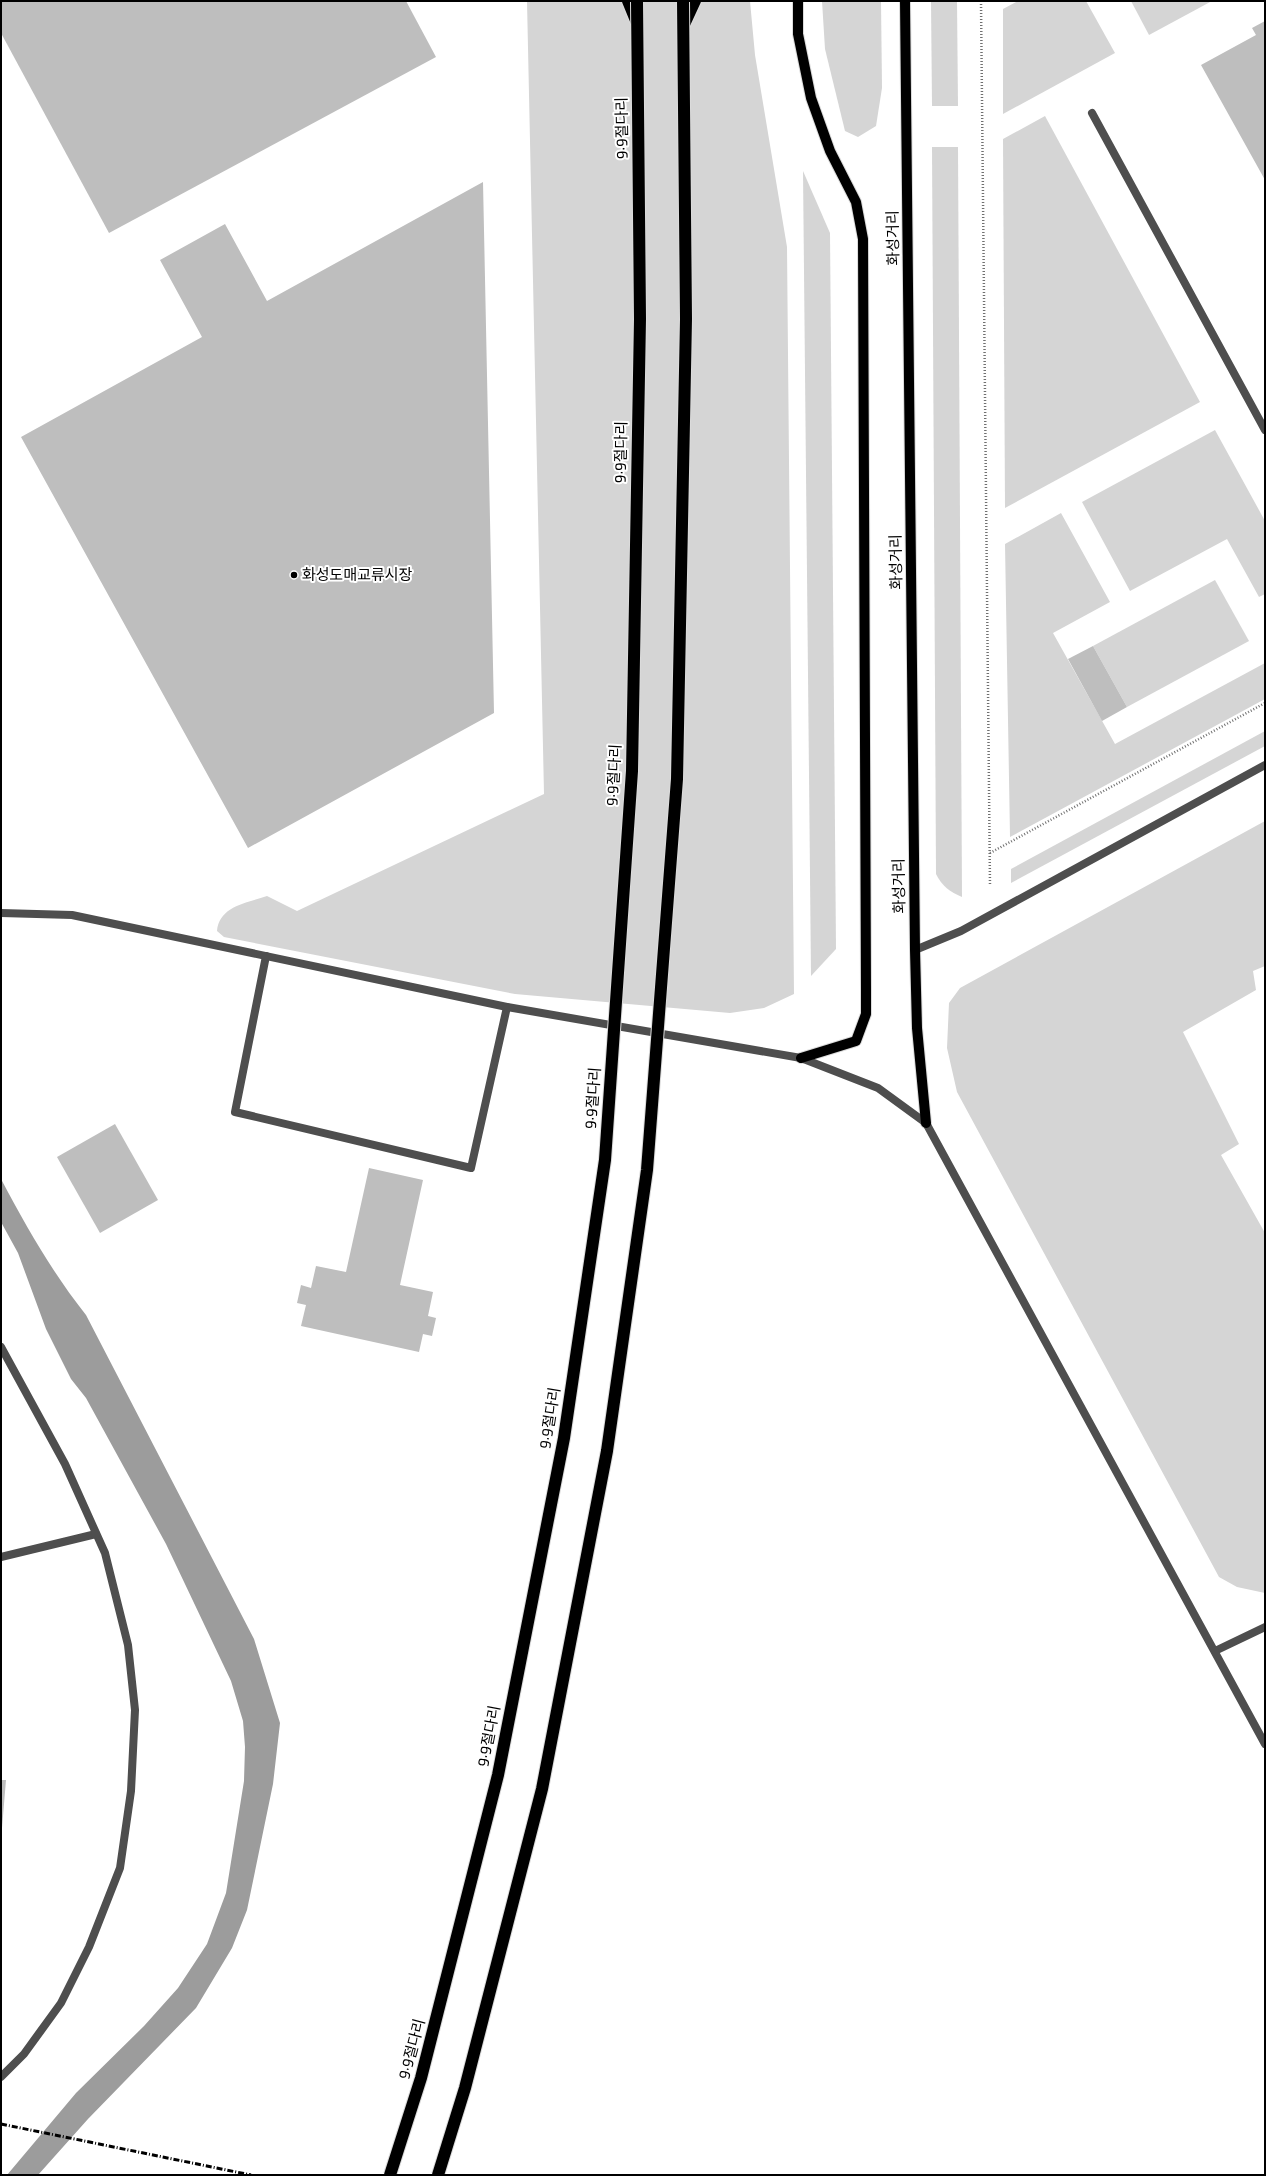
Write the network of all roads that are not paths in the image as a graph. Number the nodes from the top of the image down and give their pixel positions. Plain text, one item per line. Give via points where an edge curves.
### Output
1 (627, 1) edge
2 (637, 1) edge
3 (682, 1) edge
4 (696, 1) edge
5 (798, 1) edge
6 (905, 1) edge
7 (637, 26) junction
8 (683, 29) junction
9 (1092, 113) dead end
10 (1265, 430) edge
11 (1265, 765) edge
12 (1, 913) edge
13 (915, 950) junction
14 (266, 956) junction
15 (508, 1008) junction
16 (800, 1058) junction
17 (926, 1122) junction
18 (1, 1347) edge
19 (96, 1534) junction
20 (1, 1557) edge
21 (1265, 1627) edge
22 (1215, 1651) junction
23 (1265, 1744) edge
24 (1, 2077) edge
25 (390, 2175) edge
26 (438, 2175) edge

1 - 7 main road
2 - 7 highway, 9·9절다리, bridge
3 - 8 highway, bridge
4 - 8 main road
5 - 16 main road, 화성거리 via 798,34 811,98 830,151 856,202 862,239 866,982 866,1014 856,1041
6 - 13 main road, 화성거리
7 - 25 highway, 9·9절다리, bridge via 640,319 632,771 605,1160 564,1438 498,1775 421,2078
8 - 26 highway, bridge via 686,318 677,779 647,1170 608,1451 542,1789 465,2088
9 - 10 street
11 - 13 street via 961,931
12 - 14 street via 72,915
13 - 17 main road, 화성거리 via 917,1028
14 - 15 street
14 - 15 street via 235,1112 471,1168
15 - 16 street
16 - 17 street via 878,1088
17 - 22 street
18 - 19 street via 65,1464
19 - 20 street
19 - 24 street via 105,1553 128,1644 135,1710 131,1791 120,1868 89,1947 61,2003 24,2054
21 - 22 street
22 - 23 street

